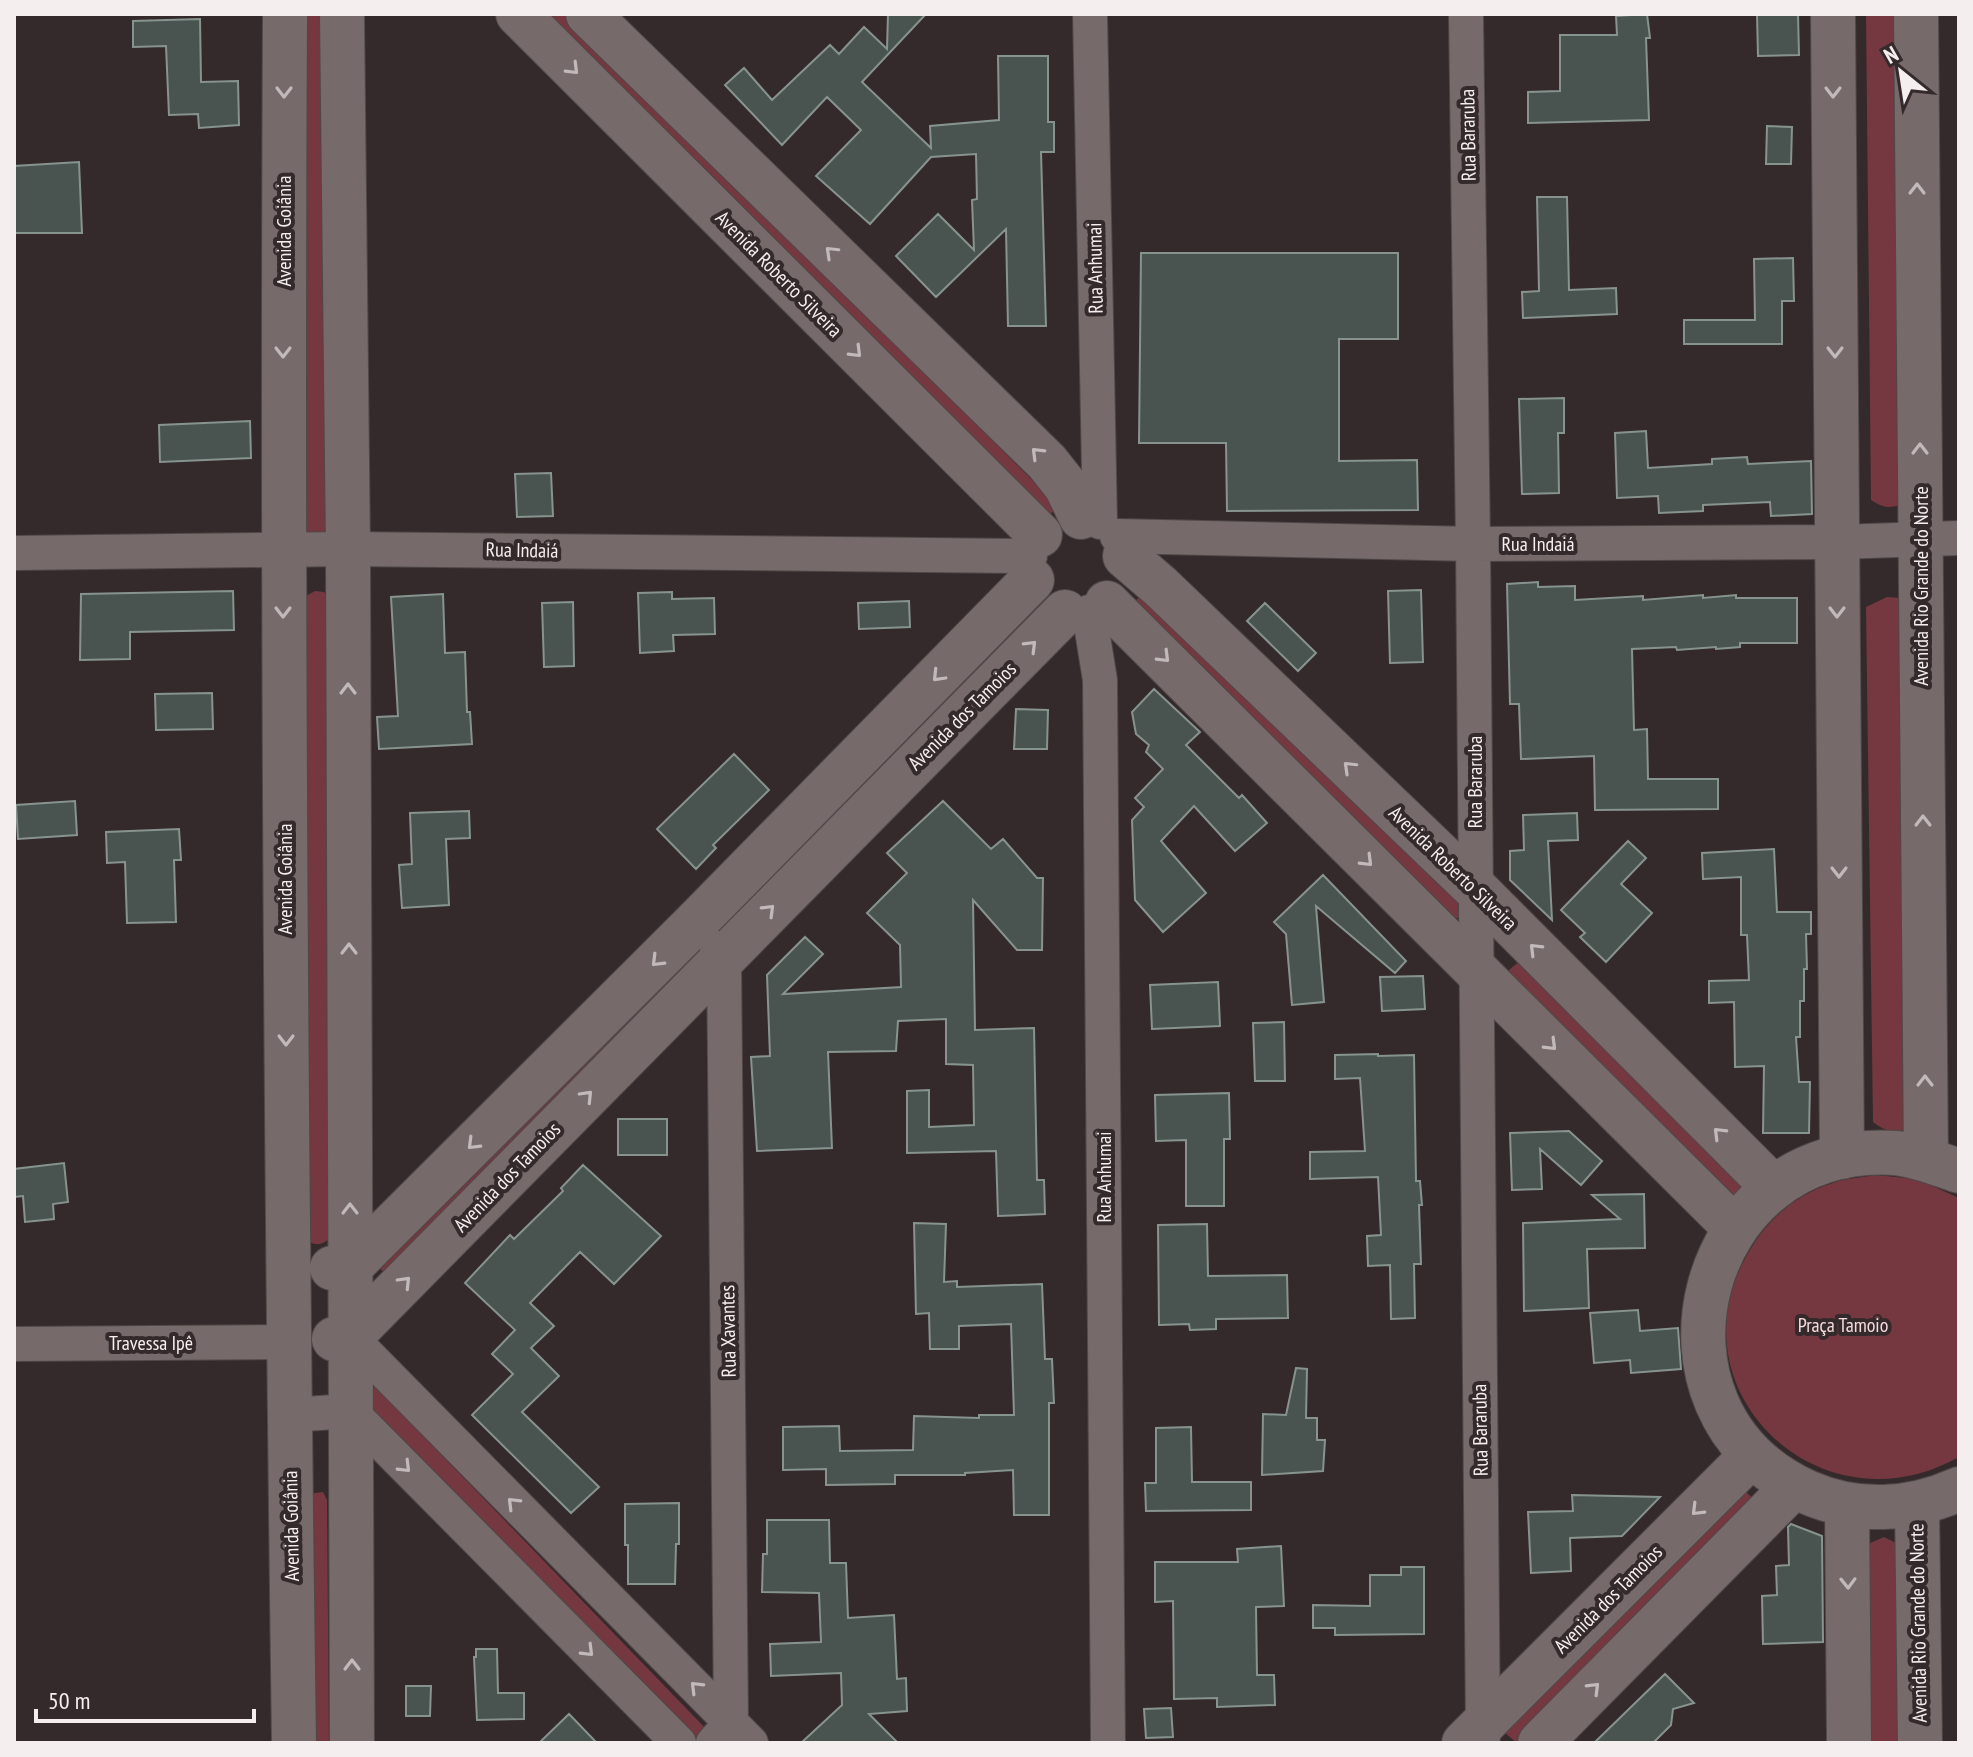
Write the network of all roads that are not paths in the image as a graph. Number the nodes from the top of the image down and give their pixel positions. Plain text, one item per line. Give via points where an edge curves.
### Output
1 (285, 14) edge
2 (342, 14) edge
3 (518, 14) edge
4 (588, 14) edge
5 (1090, 14) edge
6 (1466, 14) edge
7 (1833, 14) edge
8 (1916, 14) edge
9 (1106, 533) junction
10 (1940, 538) edge
11 (1837, 542) junction
12 (1473, 544) junction
13 (348, 549) junction
14 (282, 551) junction
15 (14, 553) edge
16 (1034, 557) junction
17 (1087, 609) junction
18 (1476, 889) junction
19 (694, 924) junction
20 (724, 956) junction
21 (1476, 969) junction
22 (1842, 1157) junction
23 (1942, 1165) edge
24 (1774, 1188) junction
25 (1735, 1228) junction
26 (350, 1267) junction
27 (287, 1270) junction
28 (350, 1337) junction
29 (288, 1342) junction
30 (14, 1344) edge
31 (350, 1411) junction
32 (289, 1415) junction
33 (1752, 1455) junction
34 (1794, 1486) junction
35 (1959, 1489) edge
36 (1917, 1503) junction
37 (1847, 1505) junction
38 (732, 1736) edge
39 (1476, 1736) edge
40 (294, 1743) edge
41 (352, 1743) edge
42 (679, 1743) edge
43 (1108, 1743) edge
44 (1540, 1743) edge
45 (1849, 1743) edge
46 (1920, 1743) edge

1 -> 14 street, Avenida Goiânia
2 - 13 street
3 -> 16 street, Avenida Roberto Silveira
9 -> 4 street, Avenida Roberto Silveira via 1047,462
5 - 9 street, Rua Anhumai
6 - 12 street, Rua Bararuba
7 -> 11 street
10 -> 8 street, Avenida Rio Grande do Norte
9 - 12 street, Rua Indaiá
9 - 16 street via 1058,521
9 - 17 street via 1123,582
18 -> 9 street, Avenida Roberto Silveira
10 - 11 street, Rua Indaiá
23 -> 10 street, Avenida Rio Grande do Norte
11 - 12 street, Rua Indaiá
11 -> 22 street
12 - 18 street, Rua Bararuba
13 - 14 street, Rua Indaiá
13 - 16 street, Rua Indaiá
26 -> 13 street
14 - 15 street, Rua Indaiá
14 -> 27 street, Avenida Goiânia
16 - 17 street via 1044,600
16 -> 19 street
20 -> 17 street, Avenida dos Tamoios
17 -> 21 street
17 - 43 street, Rua Anhumai via 1100,680
18 - 21 street, Rua Bararuba
24 -> 18 street, Avenida Roberto Silveira
19 - 20 street
19 -> 26 street
28 -> 20 street, Avenida dos Tamoios
20 - 38 street, Rua Xavantes
21 -> 25 street
21 - 39 street, Rua Bararuba
22 - 23 street via 1898,1154
22 - 24 street
24 - 25 street
25 - 33 street via 1711,1277 1702,1345 1710,1385
26 - 27 street
26 - 28 street
27 - 29 street, Avenida Goiânia
28 - 29 street
28 - 31 street
38 -> 28 street
29 - 30 street, Travessa Ipê
29 - 32 street, Avenida Goiânia
31 - 32 street
41 -> 31 street
31 -> 42 street
32 - 40 street, Avenida Goiânia
33 - 34 street
33 -> 39 street, Avenida dos Tamoios
34 - 37 street
44 -> 34 street
35 - 36 street
36 - 37 street
36 - 46 street, Avenida Rio Grande do Norte
37 -> 45 street

